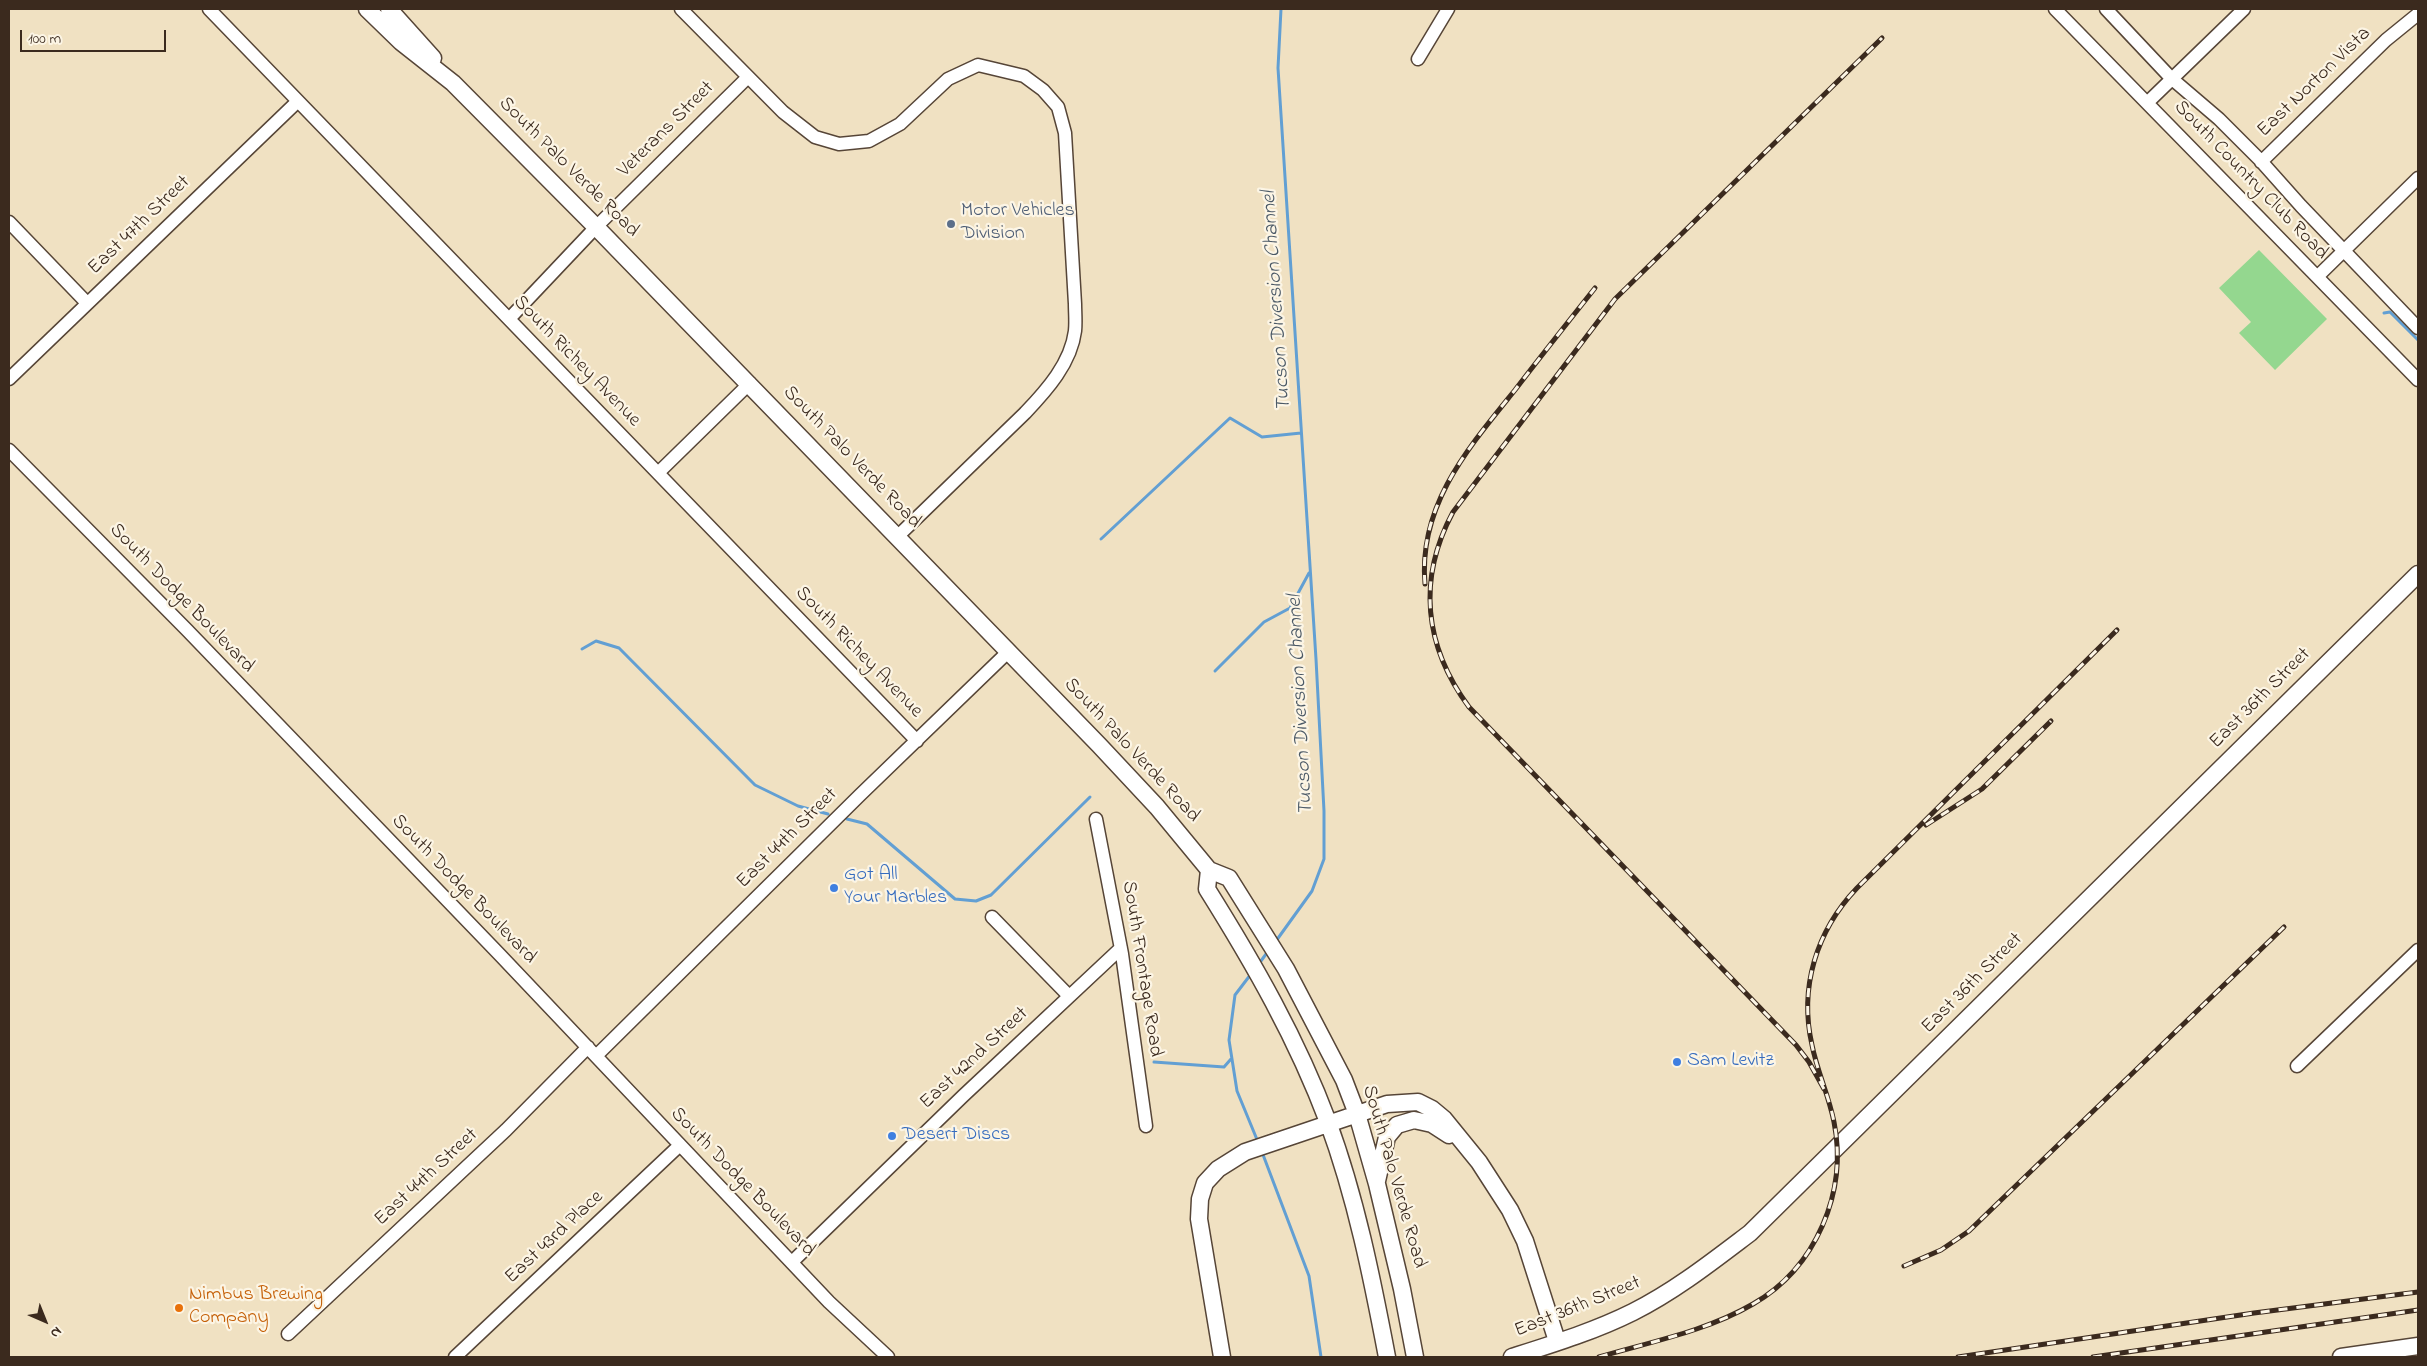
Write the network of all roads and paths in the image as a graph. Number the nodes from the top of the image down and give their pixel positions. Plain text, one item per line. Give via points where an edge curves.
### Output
1 (208, 9) edge
2 (367, 9) edge
3 (389, 9) edge
4 (681, 9) edge
5 (1448, 9) edge
6 (2055, 9) edge
7 (2106, 9) edge
8 (2244, 9) edge
9 (2418, 14) edge
10 (1418, 59) dead end
11 (748, 77) junction
12 (2171, 78) junction
13 (453, 83) junction
14 (298, 101) junction
15 (2147, 102) junction
16 (2261, 162) junction
17 (2418, 178) edge
18 (9, 222) edge
19 (596, 227) junction
20 (2344, 251) junction
21 (2318, 276) junction
22 (87, 303) junction
23 (509, 319) junction
24 (2418, 328) edge
25 (9, 380) edge
26 (2418, 380) edge
27 (750, 384) junction
28 (9, 450) edge
29 (658, 473) junction
30 (898, 536) junction
31 (2418, 574) edge
32 (1010, 651) junction
33 (917, 741) junction
34 (1096, 819) dead end
35 (1210, 870) junction
36 (992, 917) dead end
37 (1121, 948) junction
38 (2418, 950) edge
39 (1070, 996) junction
40 (592, 1051) junction
41 (2297, 1066) dead end
42 (1357, 1114) junction
43 (1328, 1123) junction
44 (1146, 1126) dead end
45 (1460, 1140) junction
46 (680, 1145) junction
47 (1377, 1184) junction
48 (792, 1262) junction
49 (288, 1334) dead end
50 (1557, 1342) junction
51 (2418, 1346) edge
52 (455, 1357) edge
53 (888, 1357) edge
54 (1222, 1357) edge
55 (1387, 1357) edge
56 (1415, 1357) edge
57 (1512, 1357) edge
58 (2341, 1357) edge

1 - 14 street, South Richey Avenue
2 - 13 main road, South Palo Verde Road via 401,42
3 - 13 main road, South Palo Verde Road
4 - 11 street
5 - 10 street
6 - 15 street, South Country Club Road
7 - 12 street, South Country Club Road
8 - 12 street
9 - 16 street, East Norton Vista via 2386,40
11 - 19 street, Veterans Street
11 - 30 street via 783,112 815,137 839,144 869,142 900,124 948,79 978,65 1024,76 1058,107 1065,133 1075,304 1075,332 1066,358 1045,391 1025,413
12 - 15 street
12 - 16 street, South Country Club Road via 2219,119
13 - 19 main road, South Palo Verde Road
14 - 22 street, East 47th Street
14 - 23 street, South Richey Avenue
15 - 21 street, South Country Club Road
16 - 20 street, South Country Club Road
17 - 20 street
18 - 22 street
19 - 23 street, Veterans Street
19 - 27 main road, South Palo Verde Road
20 - 21 street
20 - 24 street, South Country Club Road
21 - 26 street, South Country Club Road
22 - 25 street, East 47th Street
23 - 29 street, South Richey Avenue
27 - 29 street
27 - 30 main road, South Palo Verde Road
28 - 40 street, South Dodge Boulevard
29 - 33 street, South Richey Avenue
30 - 32 main road, South Palo Verde Road
31 - 50 main road, East 36th Street via 1750,1233 1672,1290 1633,1312
32 - 33 street, East 44th Street
32 - 35 main road, South Palo Verde Road via 1157,807
33 - 40 street, East 44th Street
34 - 37 street, South Frontage Road
35 - 42 main road, South Palo Verde Road via 1229,878 1258,922 1344,1080
35 - 43 main road via 1207,890 1274,1000
36 - 39 street
37 - 39 street, East 42nd Street
37 - 44 street, South Frontage Road
38 - 41 street
39 - 48 street, East 42nd Street
40 - 46 street, South Dodge Boulevard
40 - 49 street, East 44th Street
42 - 43 main road
42 - 45 main road via 1387,1104 1418,1102 1444,1119
42 - 47 main road, South Palo Verde Road
43 - 54 main road via 1245,1152 1218,1168 1205,1183 1199,1219
43 - 55 main road via 1371,1275
45 - 47 main road via 1432,1124 1414,1120 1397,1125 1387,1137
45 - 50 main road via 1497,1187 1518,1226
46 - 48 street, South Dodge Boulevard
46 - 52 street, East 43rd Place
47 - 56 main road, South Palo Verde Road
48 - 53 street, South Dodge Boulevard
50 - 57 main road, East 36th Street
51 - 58 main road

